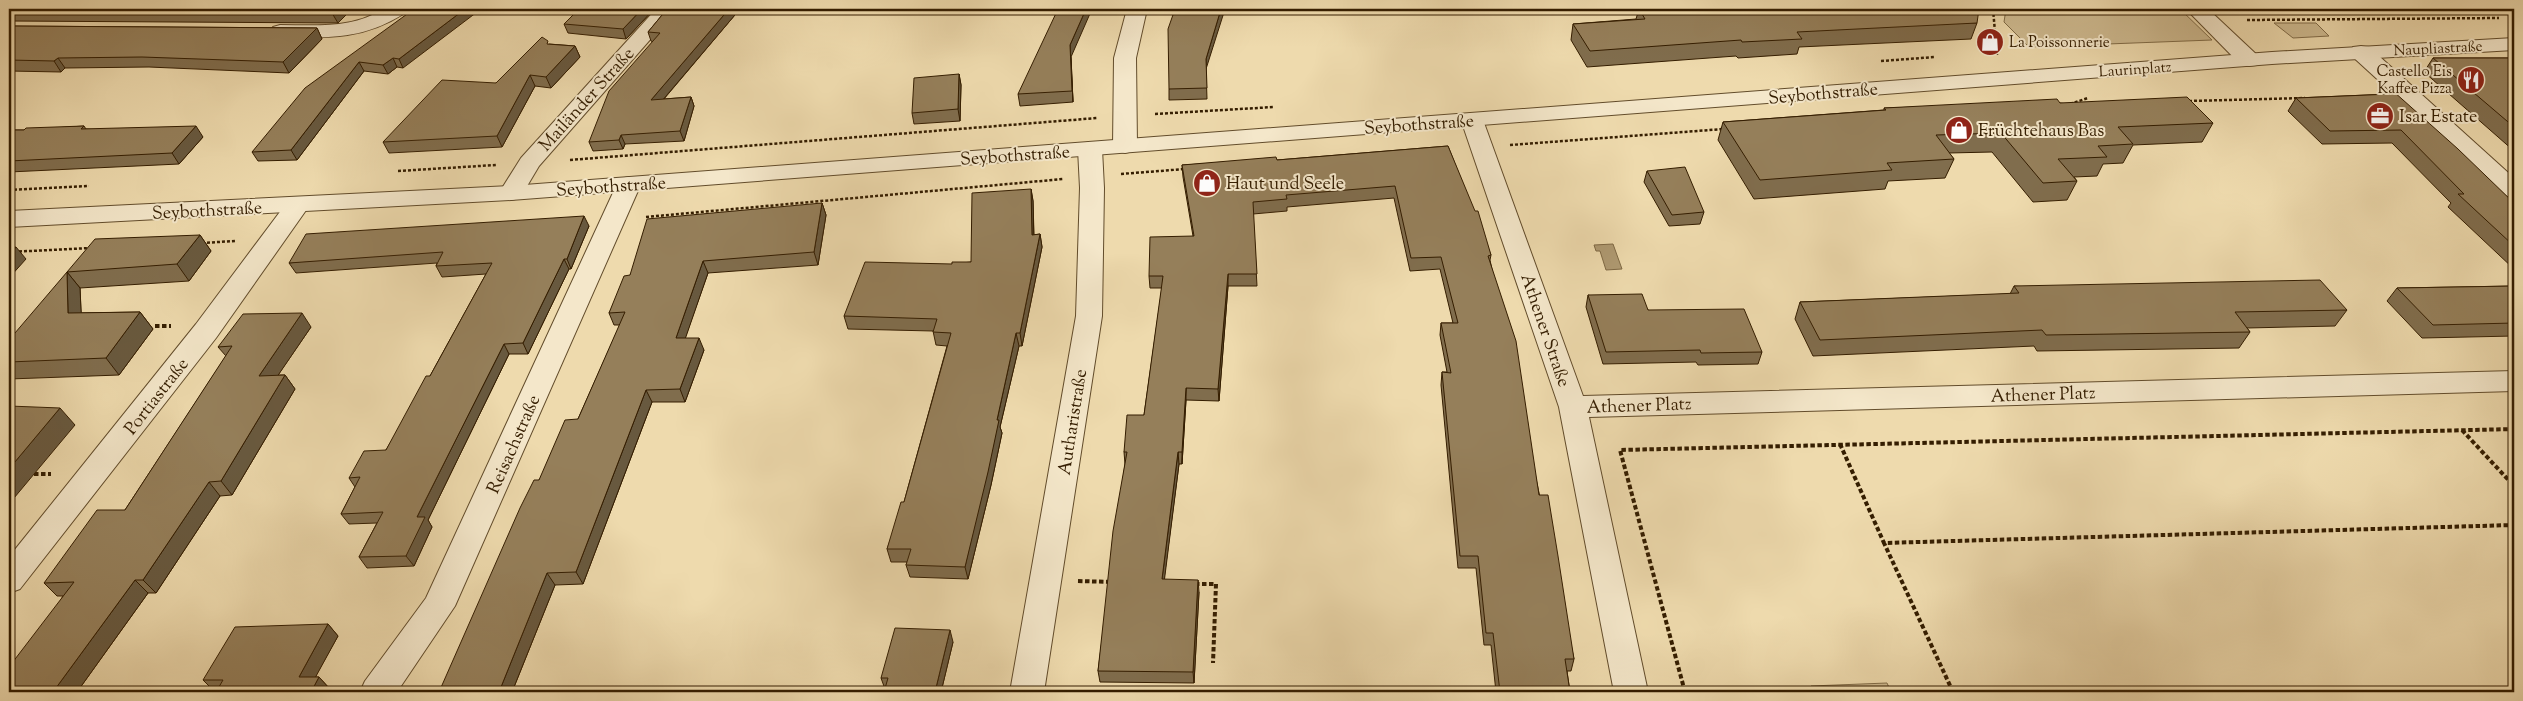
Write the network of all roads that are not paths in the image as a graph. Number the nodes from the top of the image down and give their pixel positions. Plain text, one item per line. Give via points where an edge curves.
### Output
1 (398, 9) edge
2 (667, 9) edge
3 (1137, 9) edge
4 (2196, 9) edge
5 (2226, 15) edge
6 (263, 31) edge
7 (2514, 44) edge
8 (2361, 52) junction
9 (2272, 58) junction
10 (2249, 60) junction
11 (2021, 78) joint
12 (1472, 120) junction
13 (1125, 146) junction
14 (1091, 163) junction
15 (629, 184) junction
16 (2514, 191) edge
17 (511, 193) junction
18 (297, 206) junction
19 (9, 219) edge
20 (2514, 380) edge
21 (1573, 407) junction
22 (9, 580) edge
23 (377, 692) edge
24 (1027, 692) edge
25 (1630, 692) edge

1 - 6 street via 380,22 351,32
2 - 17 street, Mailänder Straße via 529,163
3 - 13 street via 1125,58
4 - 10 street
5 - 9 street
7 - 8 street, Naupliastraße
8 - 9 street, Laurinplatz
8 - 16 street
9 - 10 street, Laurinplatz
10 - 11 street, Laurinplatz
11 - 12 street, Seybothstraße
12 - 13 street, Seybothstraße
12 - 21 street, Athener Straße
13 - 14 street, Seybothstraße
14 - 15 street, Seybothstraße
14 - 24 street, Autharistraße via 1090,316
15 - 17 street, Seybothstraße
15 - 23 street, Reisachstraße via 440,606
17 - 18 street, Seybothstraße
18 - 19 street, Seybothstraße
18 - 22 street, Portiastraße via 200,339
20 - 21 street, Athener Platz
21 - 25 street, Athener Straße

